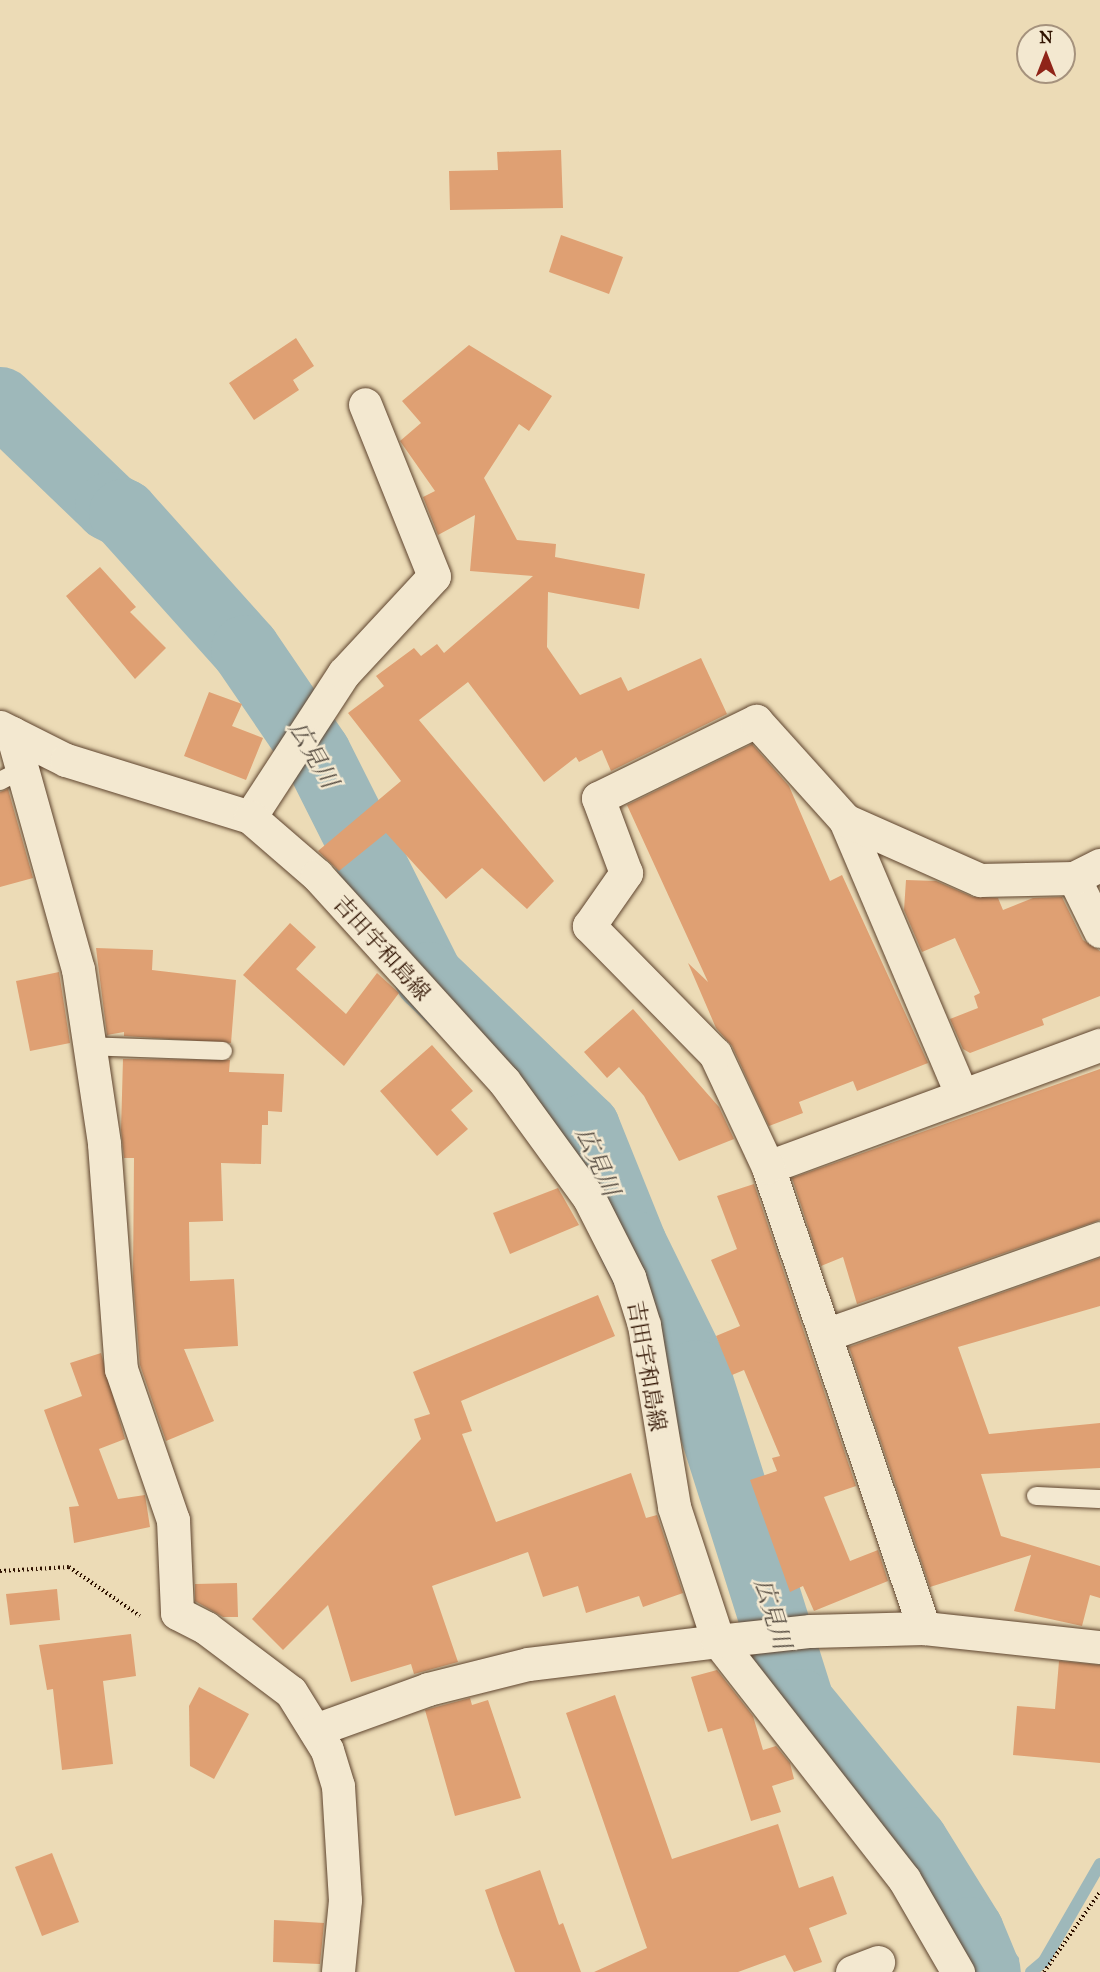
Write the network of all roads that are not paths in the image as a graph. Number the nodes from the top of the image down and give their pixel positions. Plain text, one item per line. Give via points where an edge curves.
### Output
1 (365, 404) dead end
2 (6, 730) edge
3 (13, 775) edge
4 (250, 817) junction
5 (845, 820) junction
6 (1087, 872) edge
7 (1100, 931) edge
8 (1100, 1045) edge
9 (86, 1046) junction
10 (223, 1051) dead end
11 (962, 1095) junction
12 (768, 1167) junction
13 (1100, 1238) edge
14 (825, 1335) junction
15 (1036, 1496) dead end
16 (1100, 1499) edge
17 (924, 1628) junction
18 (718, 1641) junction
19 (1100, 1647) edge
20 (315, 1730) junction
21 (338, 1972) edge
22 (958, 1972) edge

1 - 4 street via 434,576 344,673
2 - 3 street
2 - 4 street, 吉田宇和島線 via 66,760
3 - 9 street via 78,969
4 - 18 street, 吉田宇和島線 via 318,875 504,1081 589,1198 629,1277 644,1325 674,1507
5 - 6 street via 980,880
5 - 11 street
5 - 12 street via 756,721 598,798 626,873 589,926 715,1054
6 - 7 street
8 - 11 street
9 - 10 lane
9 - 20 street via 104,1144 121,1369 173,1520 177,1613 206,1628 291,1692
11 - 12 street
12 - 14 street
13 - 14 street
14 - 17 street
15 - 16 lane
17 - 18 street via 810,1630 752,1640
17 - 19 street
18 - 20 street via 528,1664 428,1689
18 - 22 street via 883,1850
20 - 21 street via 338,1786 345,1900

